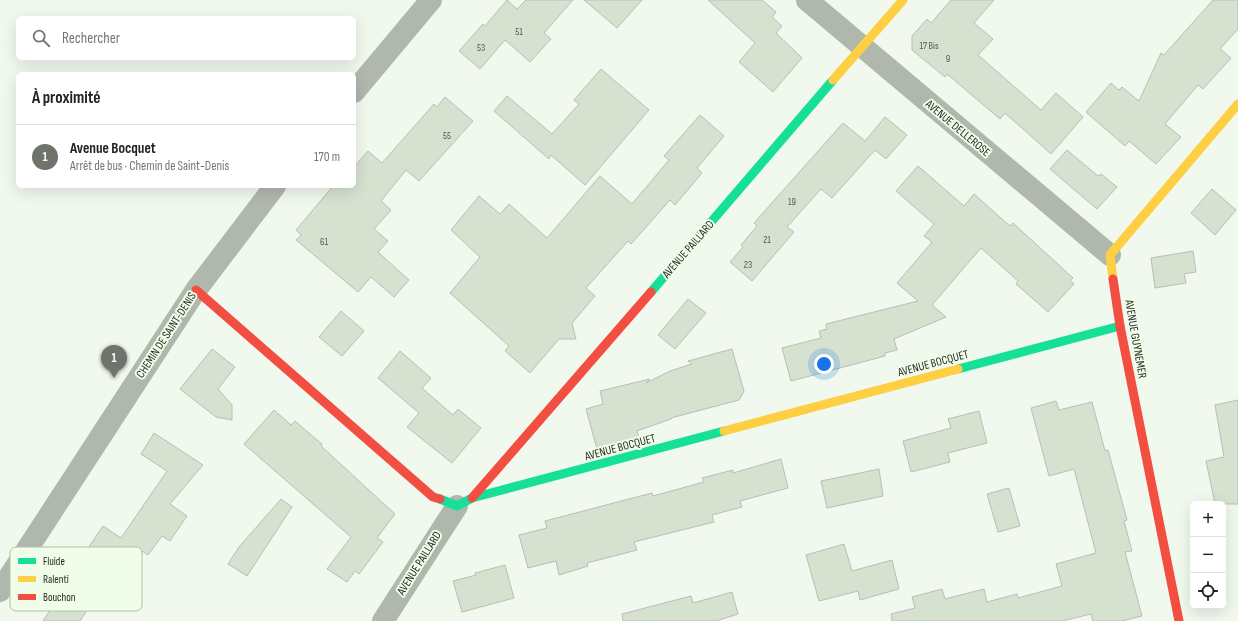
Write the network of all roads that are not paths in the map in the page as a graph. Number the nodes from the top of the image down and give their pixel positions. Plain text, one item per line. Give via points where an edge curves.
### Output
1 (431, 0) edge
2 (807, 0) edge
3 (903, 0) edge
4 (863, 47) junction
5 (356, 90) edge
6 (1238, 104) edge
7 (273, 188) edge
8 (1110, 255) junction
9 (196, 290) junction
10 (1120, 326) junction
11 (464, 502) junction
12 (29, 547) edge
13 (10, 576) edge
14 (0, 591) edge
15 (383, 621) edge
16 (1179, 621) edge

1 - 5 street
2 - 4 street, AVENUE DELLEROSE
3 - 4 street, AVENUE PAILLARD
4 - 8 street, AVENUE DELLEROSE
4 - 11 street, AVENUE PAILLARD
6 - 8 street
7 - 9 street, CHEMIN DE SAINT-DENIS
8 - 10 street, AVENUE GUYNEMER
9 - 11 street via 433,497
9 - 12 street, CHEMIN DE SAINT-DENIS
10 - 11 street, AVENUE BOCQUET
10 - 16 street, AVENUE GUYNEMER
11 - 15 street, AVENUE PAILLARD
13 - 14 street, CHEMIN DE SAINT-DENIS

